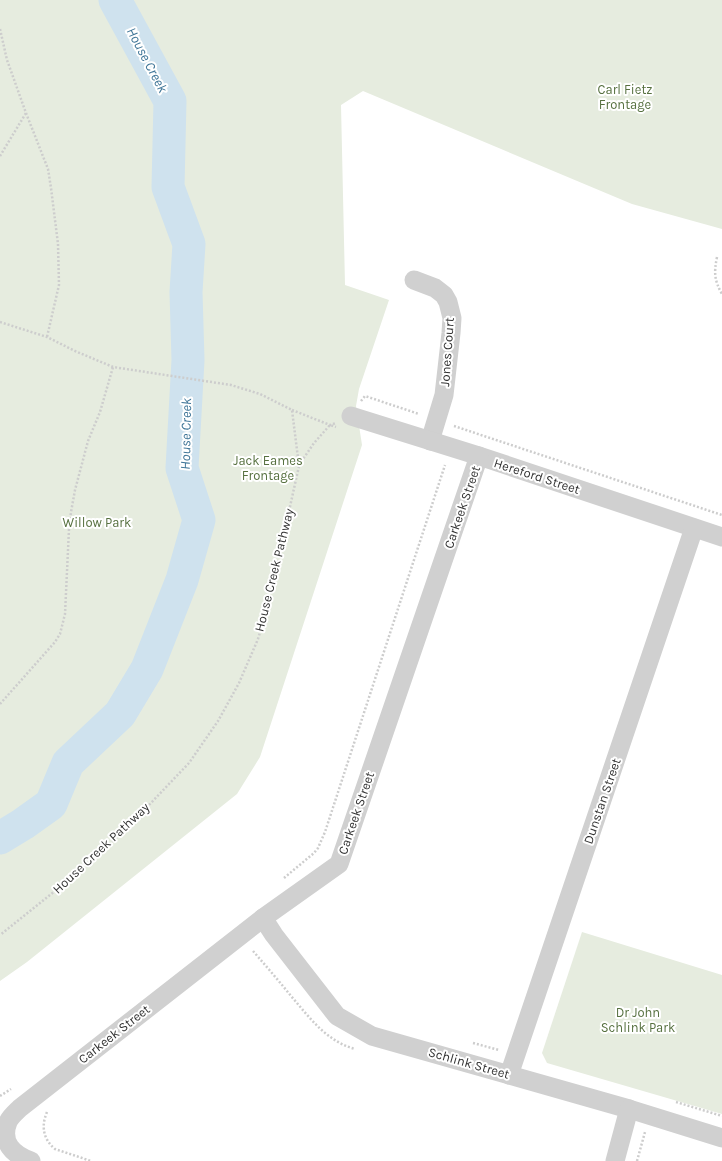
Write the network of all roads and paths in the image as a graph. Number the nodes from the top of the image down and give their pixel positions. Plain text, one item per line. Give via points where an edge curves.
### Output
1 (0, 29) edge
2 (26, 113) junction
3 (0, 156) edge
4 (717, 257) dead end
5 (414, 280) dead end
6 (722, 294) edge
7 (0, 322) edge
8 (47, 337) junction
9 (113, 367) junction
10 (292, 410) junction
11 (351, 416) joint
12 (330, 425) junction
13 (430, 441) junction
14 (479, 456) junction
15 (446, 463) dead end
16 (299, 466) junction
17 (694, 528) junction
18 (722, 537) edge
19 (0, 704) edge
20 (280, 881) dead end
21 (263, 918) junction
22 (274, 934) junction
23 (0, 935) edge
24 (253, 951) dead end
25 (468, 1042) dead end
26 (516, 1055) junction
27 (509, 1075) junction
28 (13, 1088) dead end
29 (0, 1096) edge
30 (670, 1100) dead end
31 (629, 1109) junction
32 (48, 1110) dead end
33 (722, 1116) edge
34 (646, 1132) dead end
35 (722, 1138) edge
36 (31, 1161) edge
37 (91, 1161) edge
38 (615, 1161) edge
39 (637, 1161) edge

1 - 2 path via 7,60
2 - 3 path
2 - 8 path via 48,170 57,237 59,285
4 - 6 path via 714,271
5 - 13 street, Jones Court via 435,288 444,295 452,318 444,395
7 - 8 path
8 - 9 path
9 - 10 path via 231,385 260,394
9 - 19 path via 83,457 71,512 66,606 60,634
10 - 12 path
10 - 16 path, House Creek Pathway
11 - 12 path
11 - 13 street, Hereford Street
12 - 16 path
13 - 14 street, Hereford Street
14 - 17 street, Hereford Street
14 - 21 street, Carkeek Street via 339,864
15 - 20 path via 325,832 314,853
16 - 23 path, House Creek Pathway via 268,606 258,638 240,683 218,721 190,764 128,826 86,866
17 - 18 street, Hereford Street
17 - 26 street, Dunstan Street
21 - 22 street, Schlink Street
21 - 36 street, Carkeek Street via 20,1108 8,1121 4,1136 10,1150
22 - 24 path
22 - 27 street, Schlink Street via 337,1016 372,1036
25 - 26 path
26 - 27 street, Dunstan Street
27 - 31 street, Schlink Street
28 - 29 path
30 - 33 path
31 - 35 street, Schlink Street
31 - 38 street
32 - 37 path via 45,1116 44,1135 50,1145
34 - 39 path

